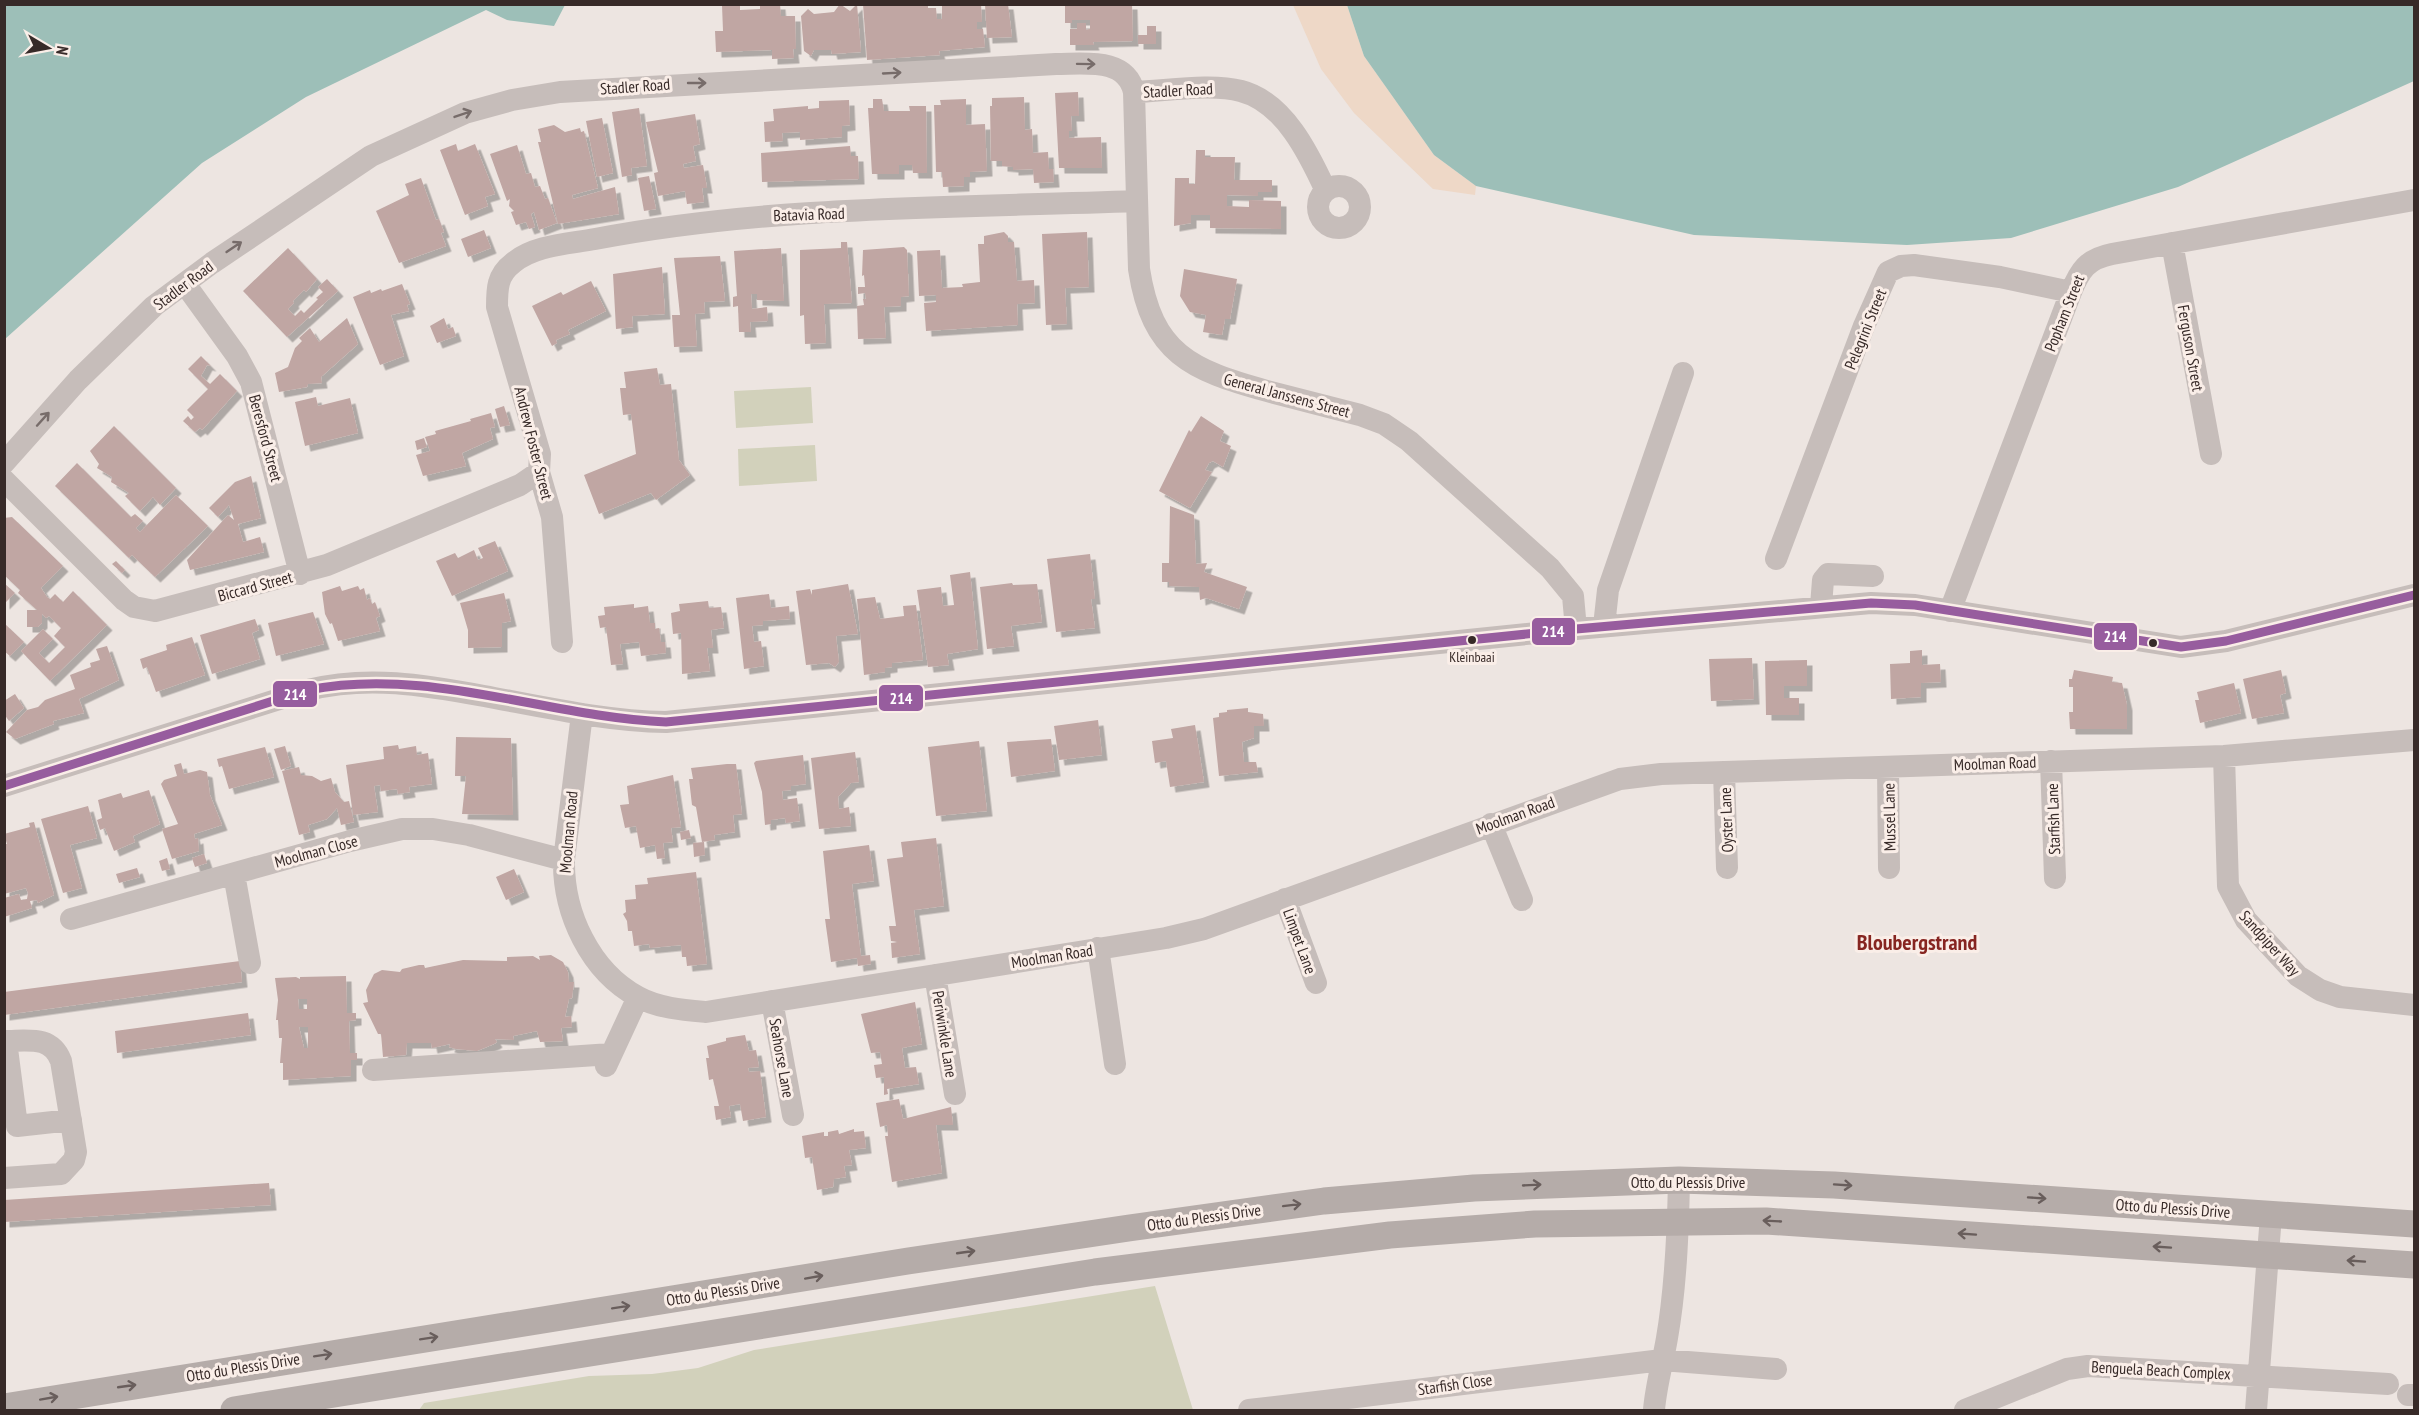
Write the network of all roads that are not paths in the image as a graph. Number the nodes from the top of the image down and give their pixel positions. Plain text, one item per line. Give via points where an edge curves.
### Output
1 (1134, 92) junction
2 (1326, 191) dead end
3 (2415, 200) edge
4 (1136, 201) junction
5 (2172, 243) junction
6 (497, 283) joint
7 (185, 284) junction
8 (2071, 292) junction
9 (1683, 373) dead end
10 (2211, 454) dead end
11 (4, 463) edge
12 (539, 472) junction
13 (4, 480) edge
14 (1776, 559) dead end
15 (300, 574) junction
16 (1873, 576) dead end
17 (2415, 595) edge
18 (1821, 606) junction
19 (1950, 611) junction
20 (1604, 626) junction
21 (1576, 629) junction
22 (562, 642) dead end
23 (582, 714) junction
24 (2415, 740) edge
25 (2224, 756) junction
26 (2051, 760) junction
27 (1888, 766) junction
28 (1724, 772) junction
29 (4, 786) edge
30 (1491, 824) junction
31 (564, 860) junction
32 (1727, 868) dead end
33 (1889, 868) dead end
34 (234, 874) junction
35 (2055, 878) dead end
36 (1285, 899) junction
37 (1522, 900) dead end
38 (72, 919) dead end
39 (1098, 948) junction
40 (250, 963) dead end
41 (935, 975) junction
42 (1316, 983) dead end
43 (638, 997) junction
44 (772, 1001) junction
45 (2415, 1005) edge
46 (5, 1041) edge
47 (1115, 1064) dead end
48 (374, 1070) dead end
49 (955, 1094) dead end
50 (793, 1115) dead end
51 (71, 1120) junction
52 (11, 1127) edge
53 (4, 1178) edge
54 (1679, 1180) junction
55 (2271, 1215) junction
56 (1678, 1222) junction
57 (2415, 1224) edge
58 (1088, 1234) junction
59 (2268, 1255) junction
60 (2415, 1265) edge
61 (1095, 1272) junction
62 (371, 1347) junction
63 (1662, 1360) junction
64 (2258, 1365) junction
65 (1776, 1369) dead end
66 (2388, 1384) dead end
67 (377, 1388) junction
68 (4, 1407) edge
69 (234, 1410) edge
70 (1248, 1410) edge
71 (1654, 1410) edge
72 (1965, 1410) edge
73 (2256, 1410) edge

1 - 2 street, Stadler Road via 1223,88 1257,97 1271,106 1296,136
1 - 4 street, General Janssens Street
7 -> 1 street, Stadler Road via 370,156 465,113 512,100 663,84 1068,64 1113,67 1131,80
3 - 5 street, Popham Street
4 - 6 street, Batavia Road via 760,216 629,233 545,249 513,262
4 - 21 street, General Janssens Street via 1143,298 1161,335 1181,357 1216,376 1384,424 1409,441 1556,574 1573,596
5 - 8 street, Popham Street via 2098,257 2080,270
5 - 10 street, Ferguson Street
6 - 12 street, Andrew Foster Street via 497,307 540,454
11 -> 7 street, Stadler Road via 78,380 154,306
7 - 15 street, Beresford Street via 237,356 254,389
8 - 14 street, Pelegrini Street via 1914,265 1888,272
8 - 19 street, Popham Street
9 - 20 street via 1608,590
12 - 15 street, Biccard Street via 520,485
12 - 22 street, Andrew Foster Street via 552,517
13 - 15 street, Biccard Street via 124,600 145,610 166,609
16 - 18 street via 1828,574 1823,580
17 - 19 street via 2181,647
18 - 19 street via 1889,603
18 - 20 street
20 - 21 street
21 - 23 street via 692,721 652,722
23 - 29 street via 412,684 347,682 308,690
23 - 31 street, Moolman Road
24 - 25 street, Moolman Road
25 - 26 street, Moolman Road
25 - 45 street, Sandpiper Way via 2228,885 2246,920 2298,976 2320,990 2340,998
26 - 27 street, Moolman Road
26 - 35 street, Starfish Lane
27 - 28 street, Moolman Road
27 - 33 street, Mussel Lane
28 - 30 street, Moolman Road via 1620,779
28 - 32 street, Oyster Lane
30 - 36 street, Moolman Road
30 - 37 street
31 - 34 street, Moolman Close via 469,835 433,829 402,830
31 - 43 street, Moolman Road via 568,907 581,936 598,963
34 - 38 street, Moolman Close
34 - 40 street
36 - 39 street, Moolman Road via 1204,929
36 - 42 street, Limpet Lane
39 - 41 street, Moolman Road
39 - 47 street
41 - 44 street, Moolman Road
41 - 49 street, Periwinkle Lane
43 - 44 street, Moolman Road via 678,1010 706,1012
43 - 48 street via 609,1061
44 - 50 street, Seahorse Lane
46 - 51 street via 37,1040 56,1050
46 - 52 street
51 - 52 street
51 - 53 street via 76,1152 69,1168 61,1174
54 -> 55 main road, Otto du Plessis Drive via 1834,1185
54 - 56 street
58 -> 54 main road, Otto du Plessis Drive via 1388,1194
55 - 57 main road, Otto du Plessis Drive
55 - 59 street
59 -> 56 main road via 1766,1221
56 - 61 main road via 1535,1224 1390,1235
56 - 63 street
58 - 61 main road
62 -> 58 main road, Otto du Plessis Drive
60 -> 59 main road
59 - 64 street
61 - 67 main road
62 - 67 main road
68 -> 62 main road, Otto du Plessis Drive
63 - 65 street, Starfish Close
63 - 70 street, Starfish Close
63 - 71 street
64 - 66 street, Benguela Beach Complex
64 - 72 street, Benguela Beach Complex via 2088,1365 2067,1369
64 - 73 street
67 - 69 main road

